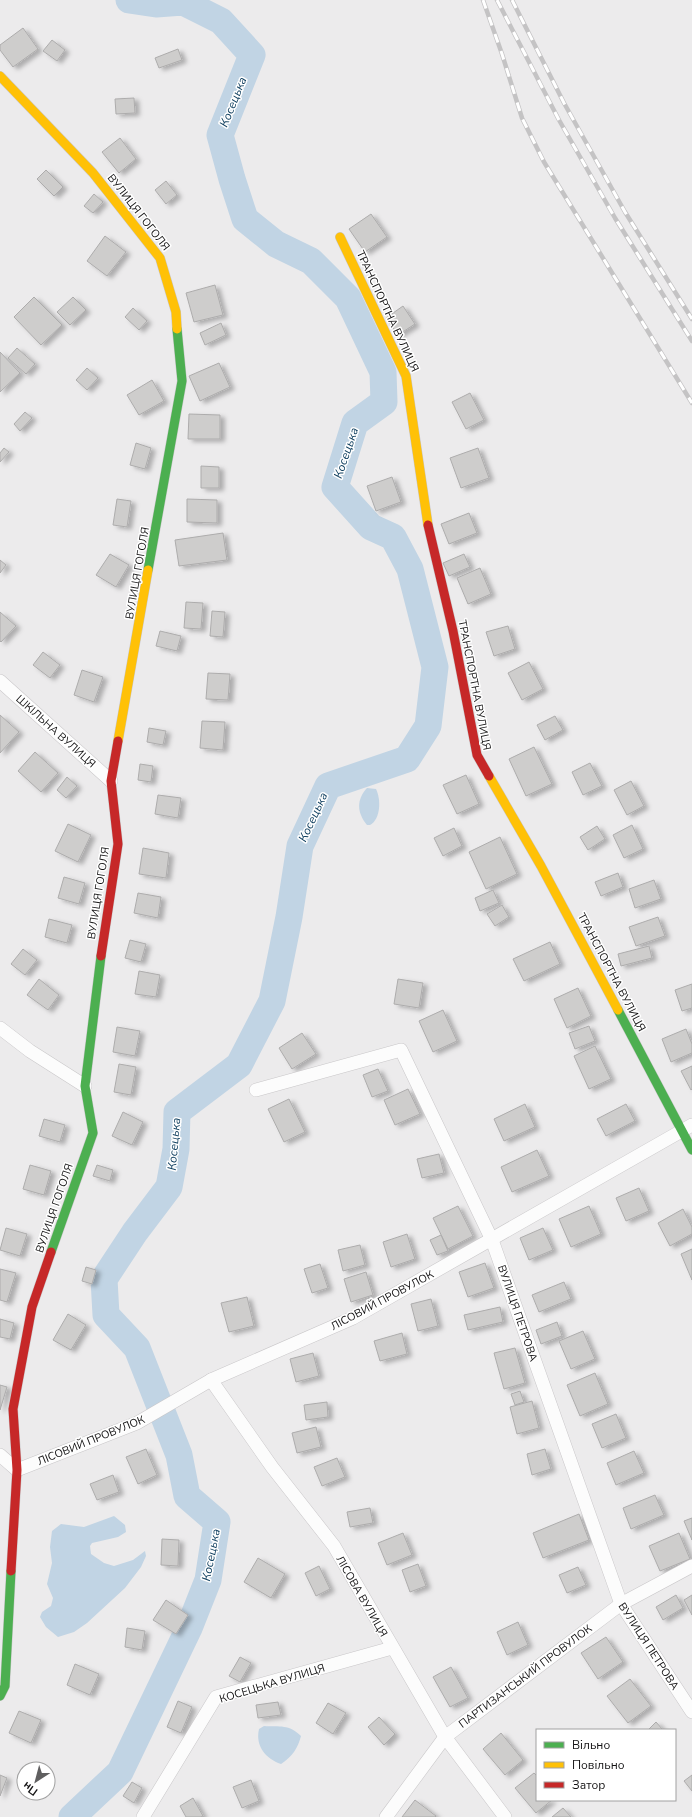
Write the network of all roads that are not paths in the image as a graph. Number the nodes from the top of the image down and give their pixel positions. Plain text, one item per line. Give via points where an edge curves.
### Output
1 (0, 76) edge
2 (340, 237) dead end
3 (0, 681) edge
4 (111, 781) junction
5 (0, 1028) edge
6 (85, 1086) junction
7 (256, 1090) dead end
8 (687, 1128) edge
9 (692, 1150) edge
10 (492, 1240) junction
11 (211, 1380) junction
12 (0, 1455) edge
13 (17, 1470) junction
14 (692, 1566) edge
15 (621, 1604) junction
16 (392, 1648) junction
17 (2, 1687) edge
18 (692, 1712) edge
19 (445, 1737) junction
20 (143, 1817) edge
21 (386, 1817) edge
22 (505, 1817) edge

1 - 4 street, ВУЛИЦЯ ГОГОЛЯ via 93,173 160,258 176,312 182,381
2 - 8 street, ТРАНСПОРТНА ВУЛИЦЯ via 406,376 425,514 453,631 476,755
3 - 4 street, ШКІЛЬНА ВУЛИЦЯ
4 - 6 street, ВУЛИЦЯ ГОГОЛЯ via 118,844 104,927
5 - 6 street via 30,1052
6 - 13 street, ВУЛИЦЯ ГОГОЛЯ via 93,1133 32,1307 13,1409
7 - 10 street, ВУЛИЦЯ ПЕТРОВА via 400,1050
8 - 9 street, ТРАНСПОРТНА ВУЛИЦЯ
8 - 10 street, ЛІСОВИЙ ПРОВУЛОК
10 - 11 street, ЛІСОВИЙ ПРОВУЛОК via 353,1318
10 - 15 street, ВУЛИЦЯ ПЕТРОВА
11 - 13 street, ЛІСОВИЙ ПРОВУЛОК via 137,1423
11 - 16 street, ЛІСОВА ВУЛИЦЯ via 272,1467 334,1546
12 - 13 street
13 - 17 street, ВУЛИЦЯ ГОГОЛЯ
14 - 15 street, ПАРТИЗАНСЬКИЙ ПРОВУЛОК
15 - 18 street, ВУЛИЦЯ ПЕТРОВА
15 - 19 street, ПАРТИЗАНСЬКИЙ ПРОВУЛОК
16 - 19 street, ЛІСОВА ВУЛИЦЯ
16 - 20 street, КОСЕЦЬКА ВУЛИЦЯ via 216,1697
19 - 21 street, ПАРТИЗАНСЬКИЙ ПРОВУЛОК
19 - 22 street, ЛІСОВА ВУЛИЦЯ

